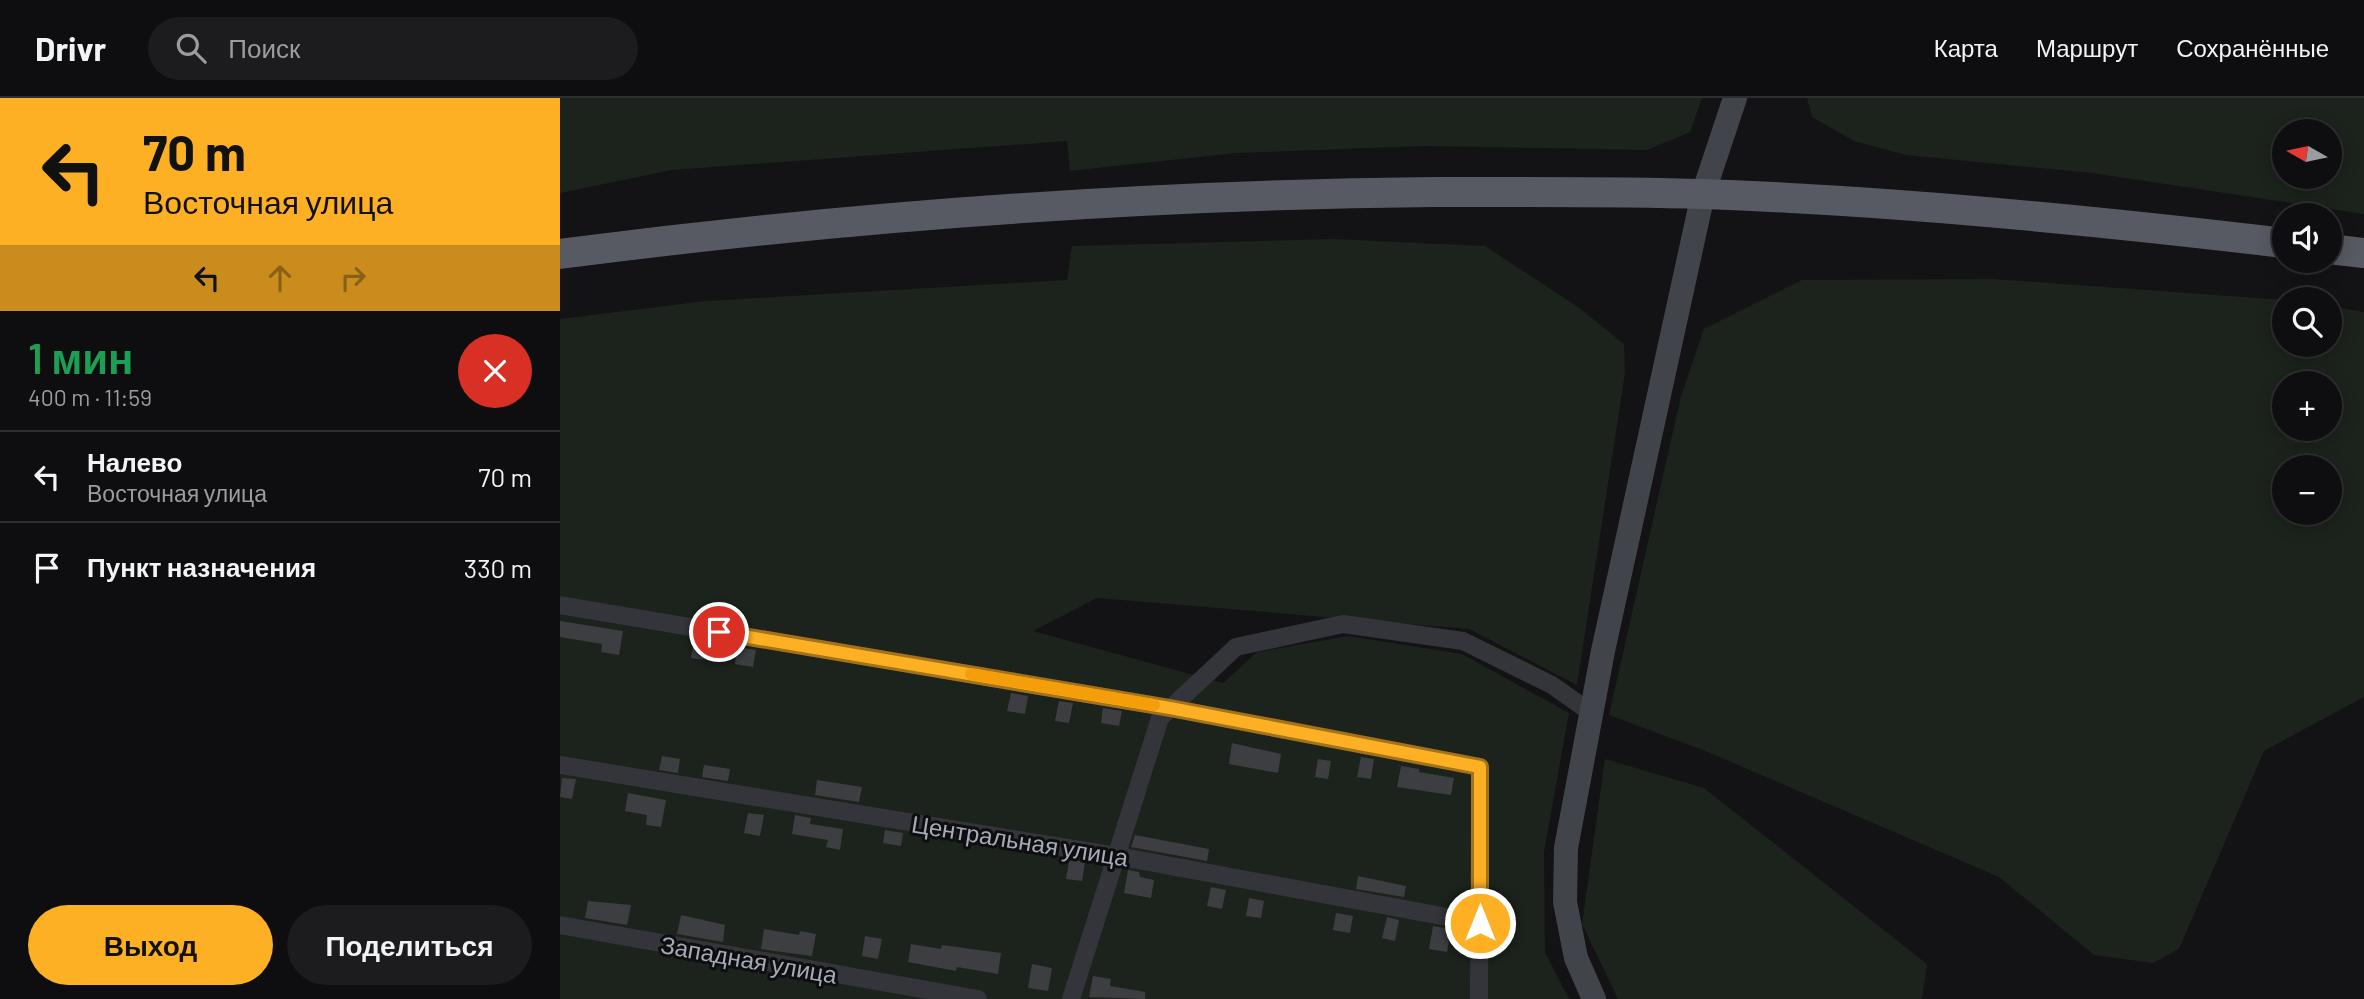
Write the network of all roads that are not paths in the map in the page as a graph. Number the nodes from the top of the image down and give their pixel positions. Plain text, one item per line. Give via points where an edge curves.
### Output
1 (1735, 98) edge
2 (1703, 194) junction
3 (2272, 242) edge
4 (2342, 250) edge
5 (2364, 253) edge
6 (560, 254) edge
7 (560, 605) edge
8 (1170, 708) junction
9 (1590, 712) junction
10 (560, 765) edge
11 (1116, 856) junction
12 (1480, 923) junction
13 (560, 925) edge
14 (978, 999) edge
15 (1071, 999) edge
16 (1479, 999) edge
17 (1594, 999) edge

1 - 2 main road
2 - 3 highway via 1983,211
2 - 6 highway via 1430,192 1172,200 794,227
2 - 9 main road
4 - 5 highway
7 - 8 street
8 - 9 street via 1236,647 1343,624 1463,641 1552,685
8 - 11 street via 1160,718
8 - 12 street via 1480,767
9 - 17 main road via 1566,848 1565,902 1576,958
10 - 11 street, Центральная улица
11 - 12 street, Центральная улица
11 - 15 street
12 - 16 street
13 - 14 street, Западная улица

